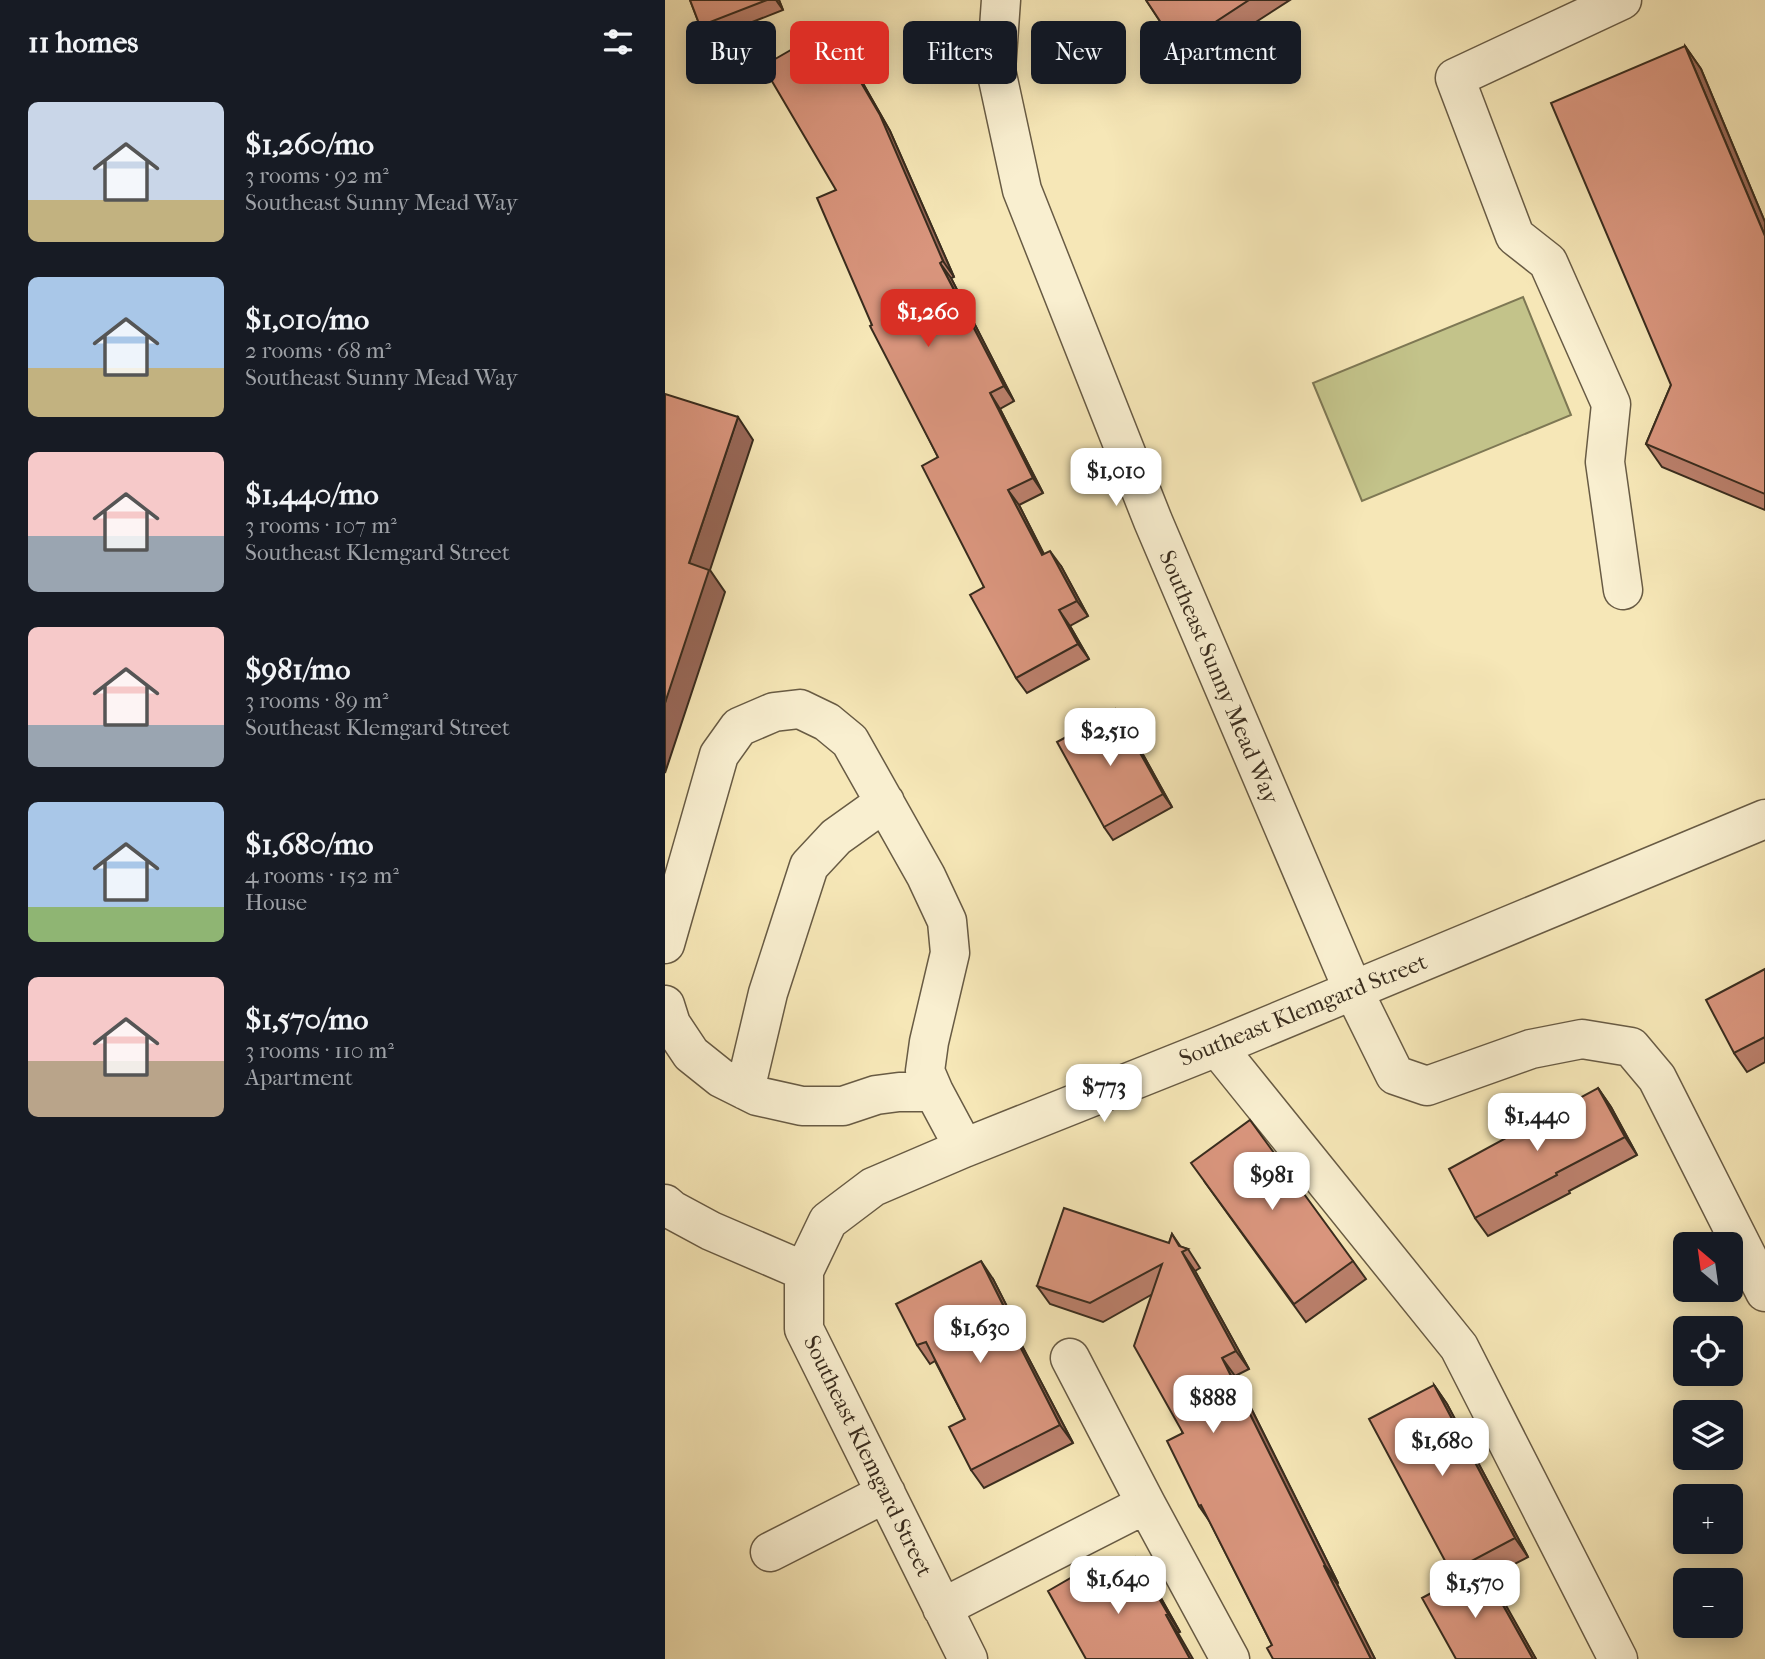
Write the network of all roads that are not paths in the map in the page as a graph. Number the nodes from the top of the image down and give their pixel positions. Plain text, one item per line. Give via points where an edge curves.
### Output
1 (1001, 0) edge
2 (1622, 0) edge
3 (1623, 590) dead end
4 (885, 802) junction
5 (1765, 819) edge
6 (665, 944) edge
7 (1353, 990) junction
8 (665, 1005) edge
9 (1217, 1047) junction
10 (745, 1090) junction
11 (935, 1092) junction
12 (964, 1148) junction
13 (672, 1221) edge
14 (804, 1270) junction
15 (1765, 1292) edge
16 (1070, 1357) dead end
17 (886, 1493) junction
18 (1146, 1503) junction
19 (770, 1552) dead end
20 (942, 1608) junction
21 (968, 1659) edge
22 (1230, 1659) edge
23 (1618, 1659) edge

1 - 7 street, Southeast Sunny Mead Way via 996,70 1023,190 1153,521
2 - 3 street via 1455,78 1515,236 1548,262 1611,404 1605,462
4 - 6 street via 850,741 827,722 800,709 774,712 739,727 719,755
4 - 10 street via 836,836 809,866 768,993
4 - 11 street via 947,921 950,953 925,1071
5 - 7 street, Southeast Klemgard Street
7 - 9 street, Southeast Klemgard Street
7 - 15 street, Southeast Sunny Mead Way via 1395,1075 1427,1086 1531,1049 1582,1039 1631,1047 1657,1079
8 - 10 street via 671,1024 691,1054
9 - 12 street, Southeast Klemgard Street
9 - 23 street via 1459,1347
10 - 11 street via 802,1106 843,1106 876,1095
11 - 12 street
12 - 14 street, Southeast Klemgard Street via 873,1186 828,1221
13 - 14 street via 711,1231
14 - 17 street, Southeast Klemgard Street via 804,1329
16 - 18 street
17 - 19 street
17 - 20 street, Southeast Klemgard Street
18 - 20 street
18 - 22 street
20 - 21 street, Southeast Klemgard Street

